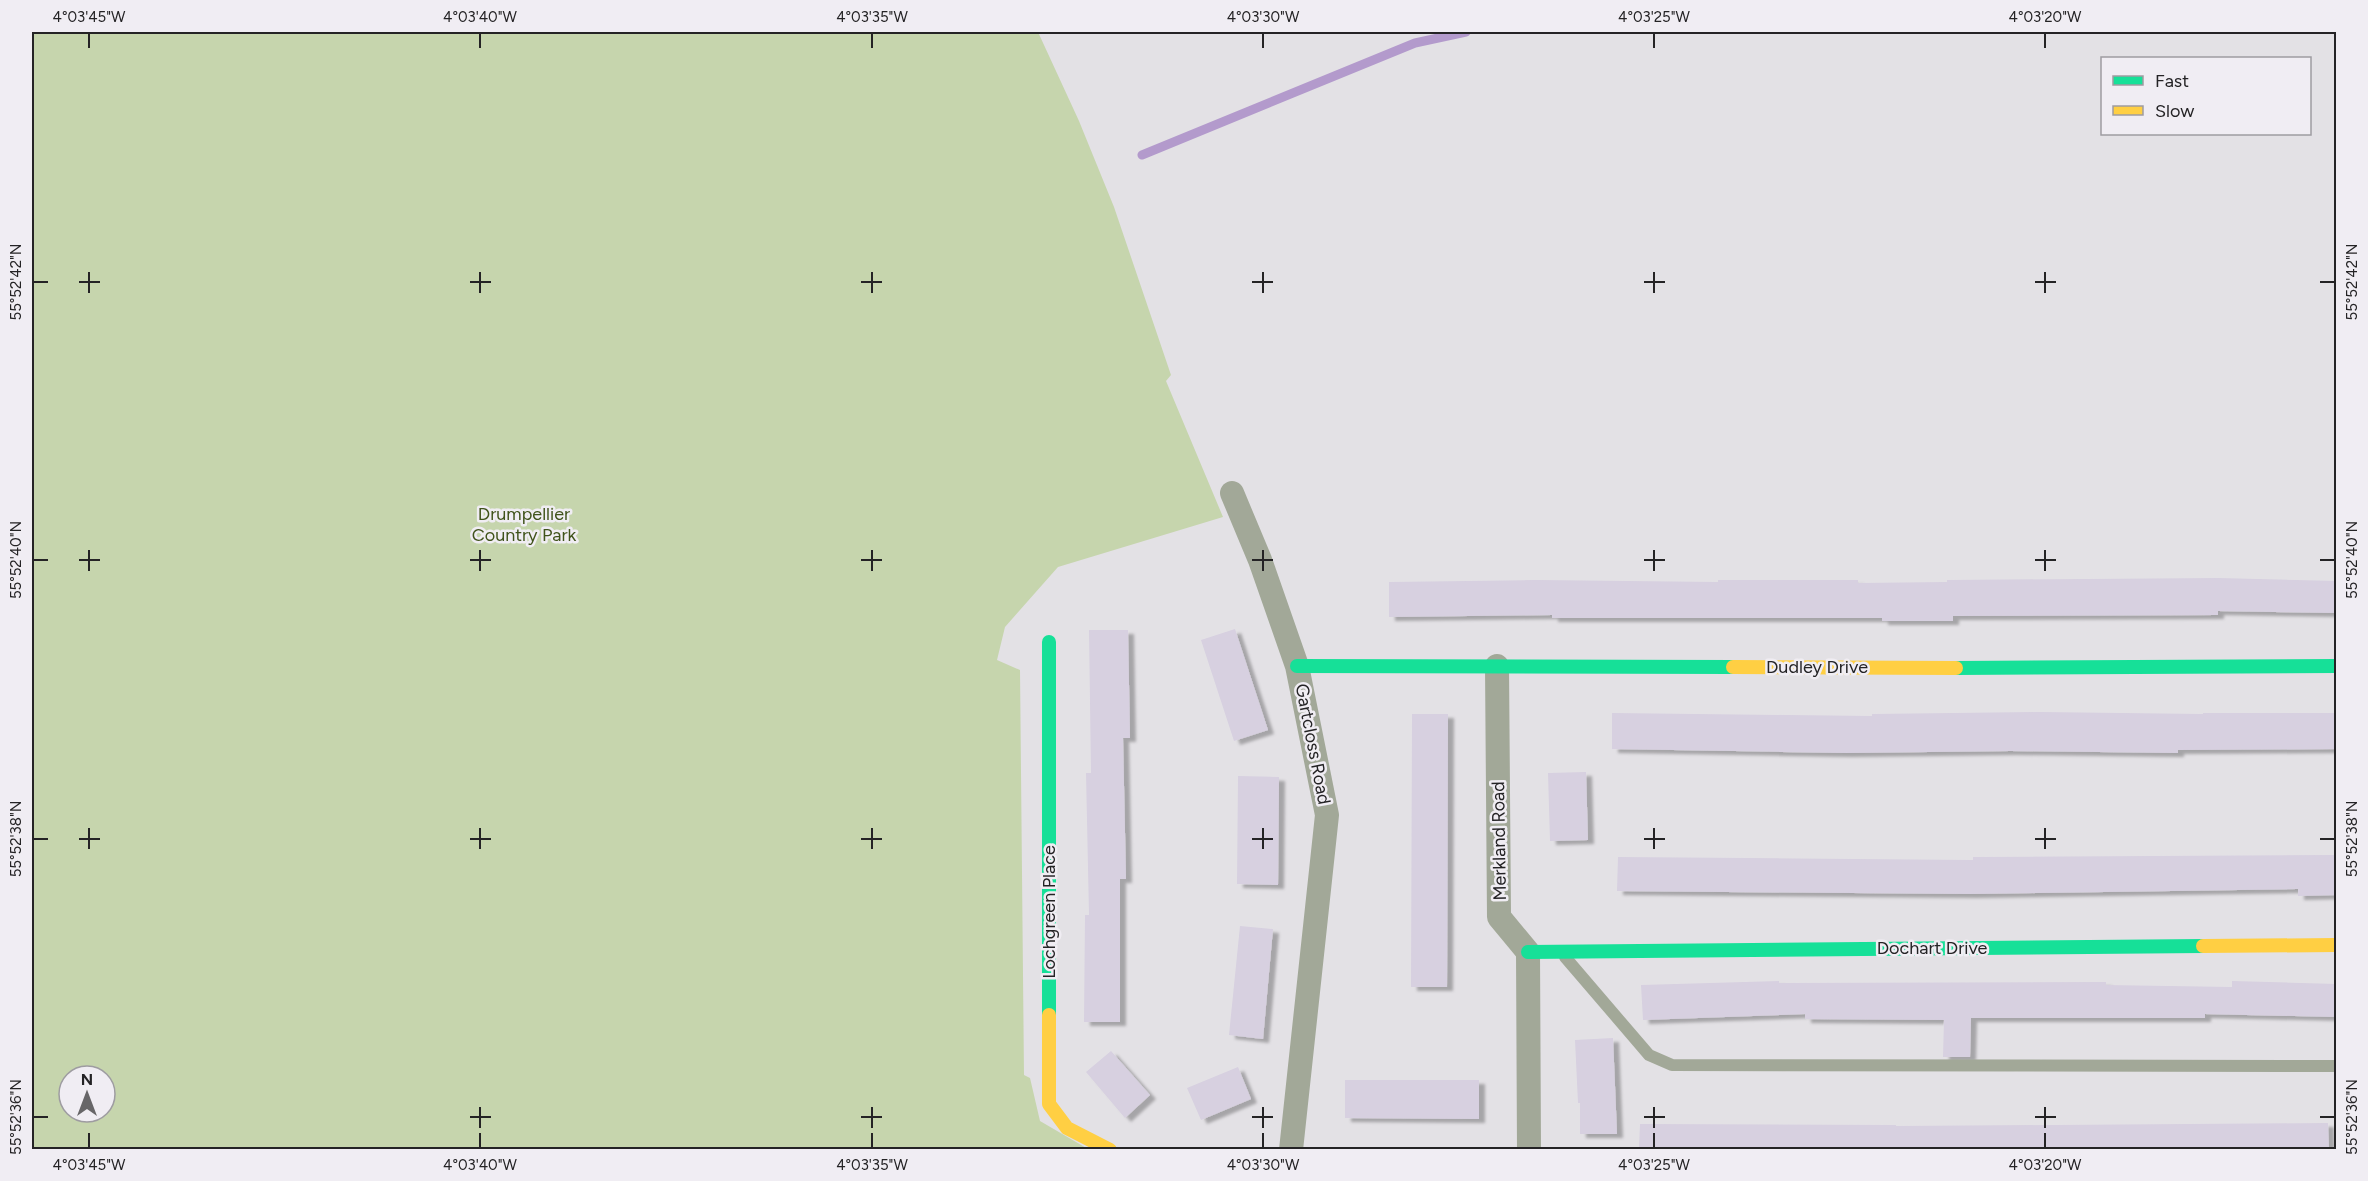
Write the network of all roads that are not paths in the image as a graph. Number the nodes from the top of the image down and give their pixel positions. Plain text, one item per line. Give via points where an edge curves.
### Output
1 (1232, 493) dead end
2 (1048, 642) dead end
3 (1297, 666) junction
4 (1497, 666) junction
5 (2337, 666) edge
6 (2337, 945) edge
7 (1557, 950) junction
8 (1528, 952) junction
9 (2337, 1066) edge
10 (1110, 1149) edge
11 (1291, 1149) edge
12 (1529, 1149) edge

1 - 3 street, Gartcloss Road
2 - 10 street, Lochgreen Place via 1048,1104 1067,1128
3 - 4 street, Dudley Drive
3 - 11 street, Gartcloss Road via 1327,815
4 - 5 street, Dudley Drive
4 - 8 street, Merkland Road via 1499,916
6 - 7 street, Dochart Drive
7 - 8 street, Dochart Drive
7 - 9 lane via 1649,1055 1672,1065
8 - 12 street

